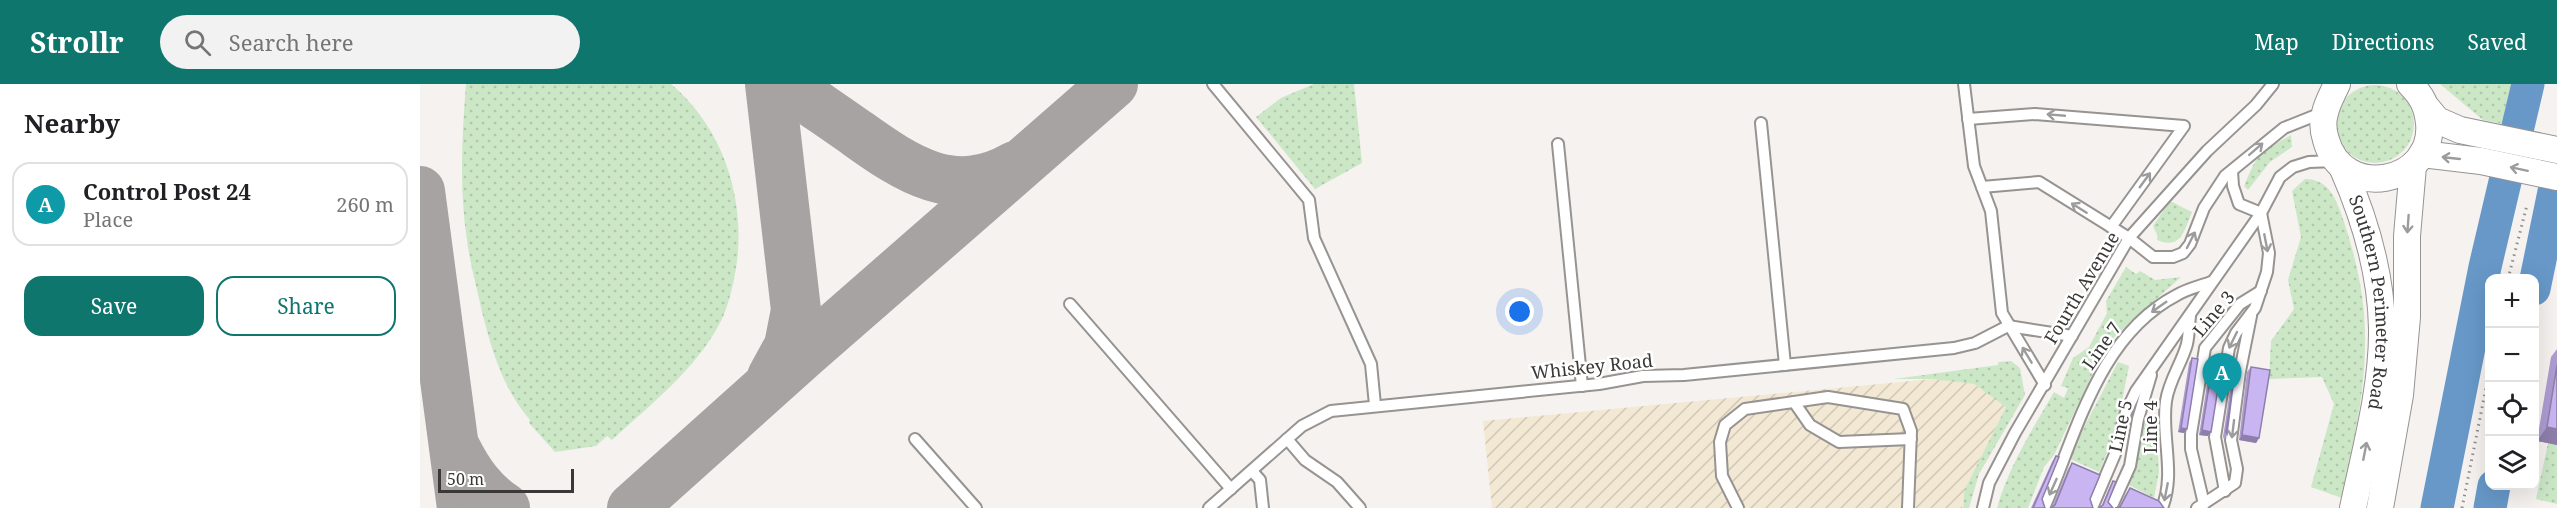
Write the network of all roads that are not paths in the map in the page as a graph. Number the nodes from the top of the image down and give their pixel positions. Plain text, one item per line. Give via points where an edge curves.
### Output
1 (1213, 84) edge
2 (1964, 84) edge
3 (2273, 84) edge
4 (2410, 84) edge
5 (2335, 94) edge
6 (2428, 109) junction
7 (1968, 119) junction
8 (1761, 123) dead end
9 (1558, 144) dead end
10 (2557, 150) edge
11 (2417, 160) junction
12 (2339, 165) junction
13 (2232, 171) junction
14 (2557, 177) edge
15 (1982, 187) junction
16 (2261, 213) junction
17 (2110, 227) junction
18 (2129, 238) junction
19 (2211, 282) junction
20 (2261, 291) junction
21 (1070, 304) dead end
22 (2190, 312) junction
23 (2251, 316) junction
24 (2008, 326) junction
25 (2072, 336) junction
26 (1785, 365) junction
27 (2154, 366) junction
28 (2045, 385) junction
29 (1582, 386) junction
30 (1794, 402) junction
31 (1375, 405) junction
32 (915, 439) dead end
33 (1911, 439) junction
34 (1287, 440) junction
35 (1252, 471) junction
36 (1232, 489) junction
37 (2224, 491) junction
38 (1909, 505) edge
39 (2200, 506) edge
40 (976, 508) edge
41 (1209, 508) edge
42 (1263, 508) edge
43 (1360, 508) edge
44 (1738, 508) edge
45 (1919, 508) edge
46 (1983, 508) edge
47 (2044, 508) edge
48 (2092, 508) edge
49 (2111, 508) edge
50 (2162, 508) edge
51 (2353, 508) edge
52 (2380, 508) edge

1 - 31 lane via 1309,200 1314,238 1371,364
2 - 7 lane
3 - 18 lane, Fourth Avenue
4 - 6 street
5 - 12 street, Southern Perimeter Road via 2323,129 2329,150
13 -> 5 lane via 2284,128
6 - 10 street via 2437,120 2460,130
6 - 11 street, Southern Perimeter Road via 2430,133
7 - 15 lane via 1974,166
17 -> 7 lane via 2184,126 2035,114
8 - 26 lane
9 - 29 lane
11 - 12 street via 2392,177 2374,180 2357,176
14 -> 11 street via 2481,161
11 -> 52 street, Southern Perimeter Road via 2407,236 2407,316 2400,395
12 - 16 lane via 2309,162 2293,167 2280,177
51 -> 12 street, Southern Perimeter Road via 2373,408 2382,327 2374,256 2355,196
13 - 16 lane via 2240,204
18 -> 13 lane via 2152,257 2183,253 2204,208
17 -> 15 lane via 2039,182
15 - 24 lane via 1991,211 2000,300
16 - 19 lane
16 -> 20 lane via 2269,253
17 - 18 lane
18 - 25 lane, Fourth Avenue
19 - 22 lane
19 -> 47 lane, Line 7 via 2178,294 2151,312 2107,362
20 - 23 lane
20 - 39 lane, Line 3 via 2240,304 2205,348 2191,449
21 - 36 lane
22 - 27 lane
22 -> 50 lane, Line 4 via 2187,345 2168,389 2169,477
23 -> 37 lane via 2231,440 2237,469 2235,483
23 -> 37 lane via 2233,340 2225,369 2215,437
24 - 25 lane
24 - 26 lane, Whiskey Road via 1975,343 1954,348
28 -> 24 lane
25 - 28 lane, Fourth Avenue
26 - 29 lane, Whiskey Road via 1643,376
27 - 48 lane via 2126,412 2115,454
27 - 49 lane, Line 5 via 2130,466
28 - 46 lane, Fourth Avenue via 1989,483
29 - 31 lane, Whiskey Road
30 - 33 lane via 1810,425 1839,442
30 - 33 lane via 1827,397 1902,409
30 - 44 lane via 1745,409 1725,425 1720,442 1722,476
31 - 34 lane, Whiskey Road via 1331,411 1316,417
32 - 40 lane
33 - 38 lane
34 - 35 lane, Whiskey Road
34 - 43 lane via 1305,460 1337,482
35 - 36 lane, Whiskey Road
35 - 42 lane via 1260,480
36 - 41 lane, Whiskey Road
37 - 39 lane
38 - 45 lane

